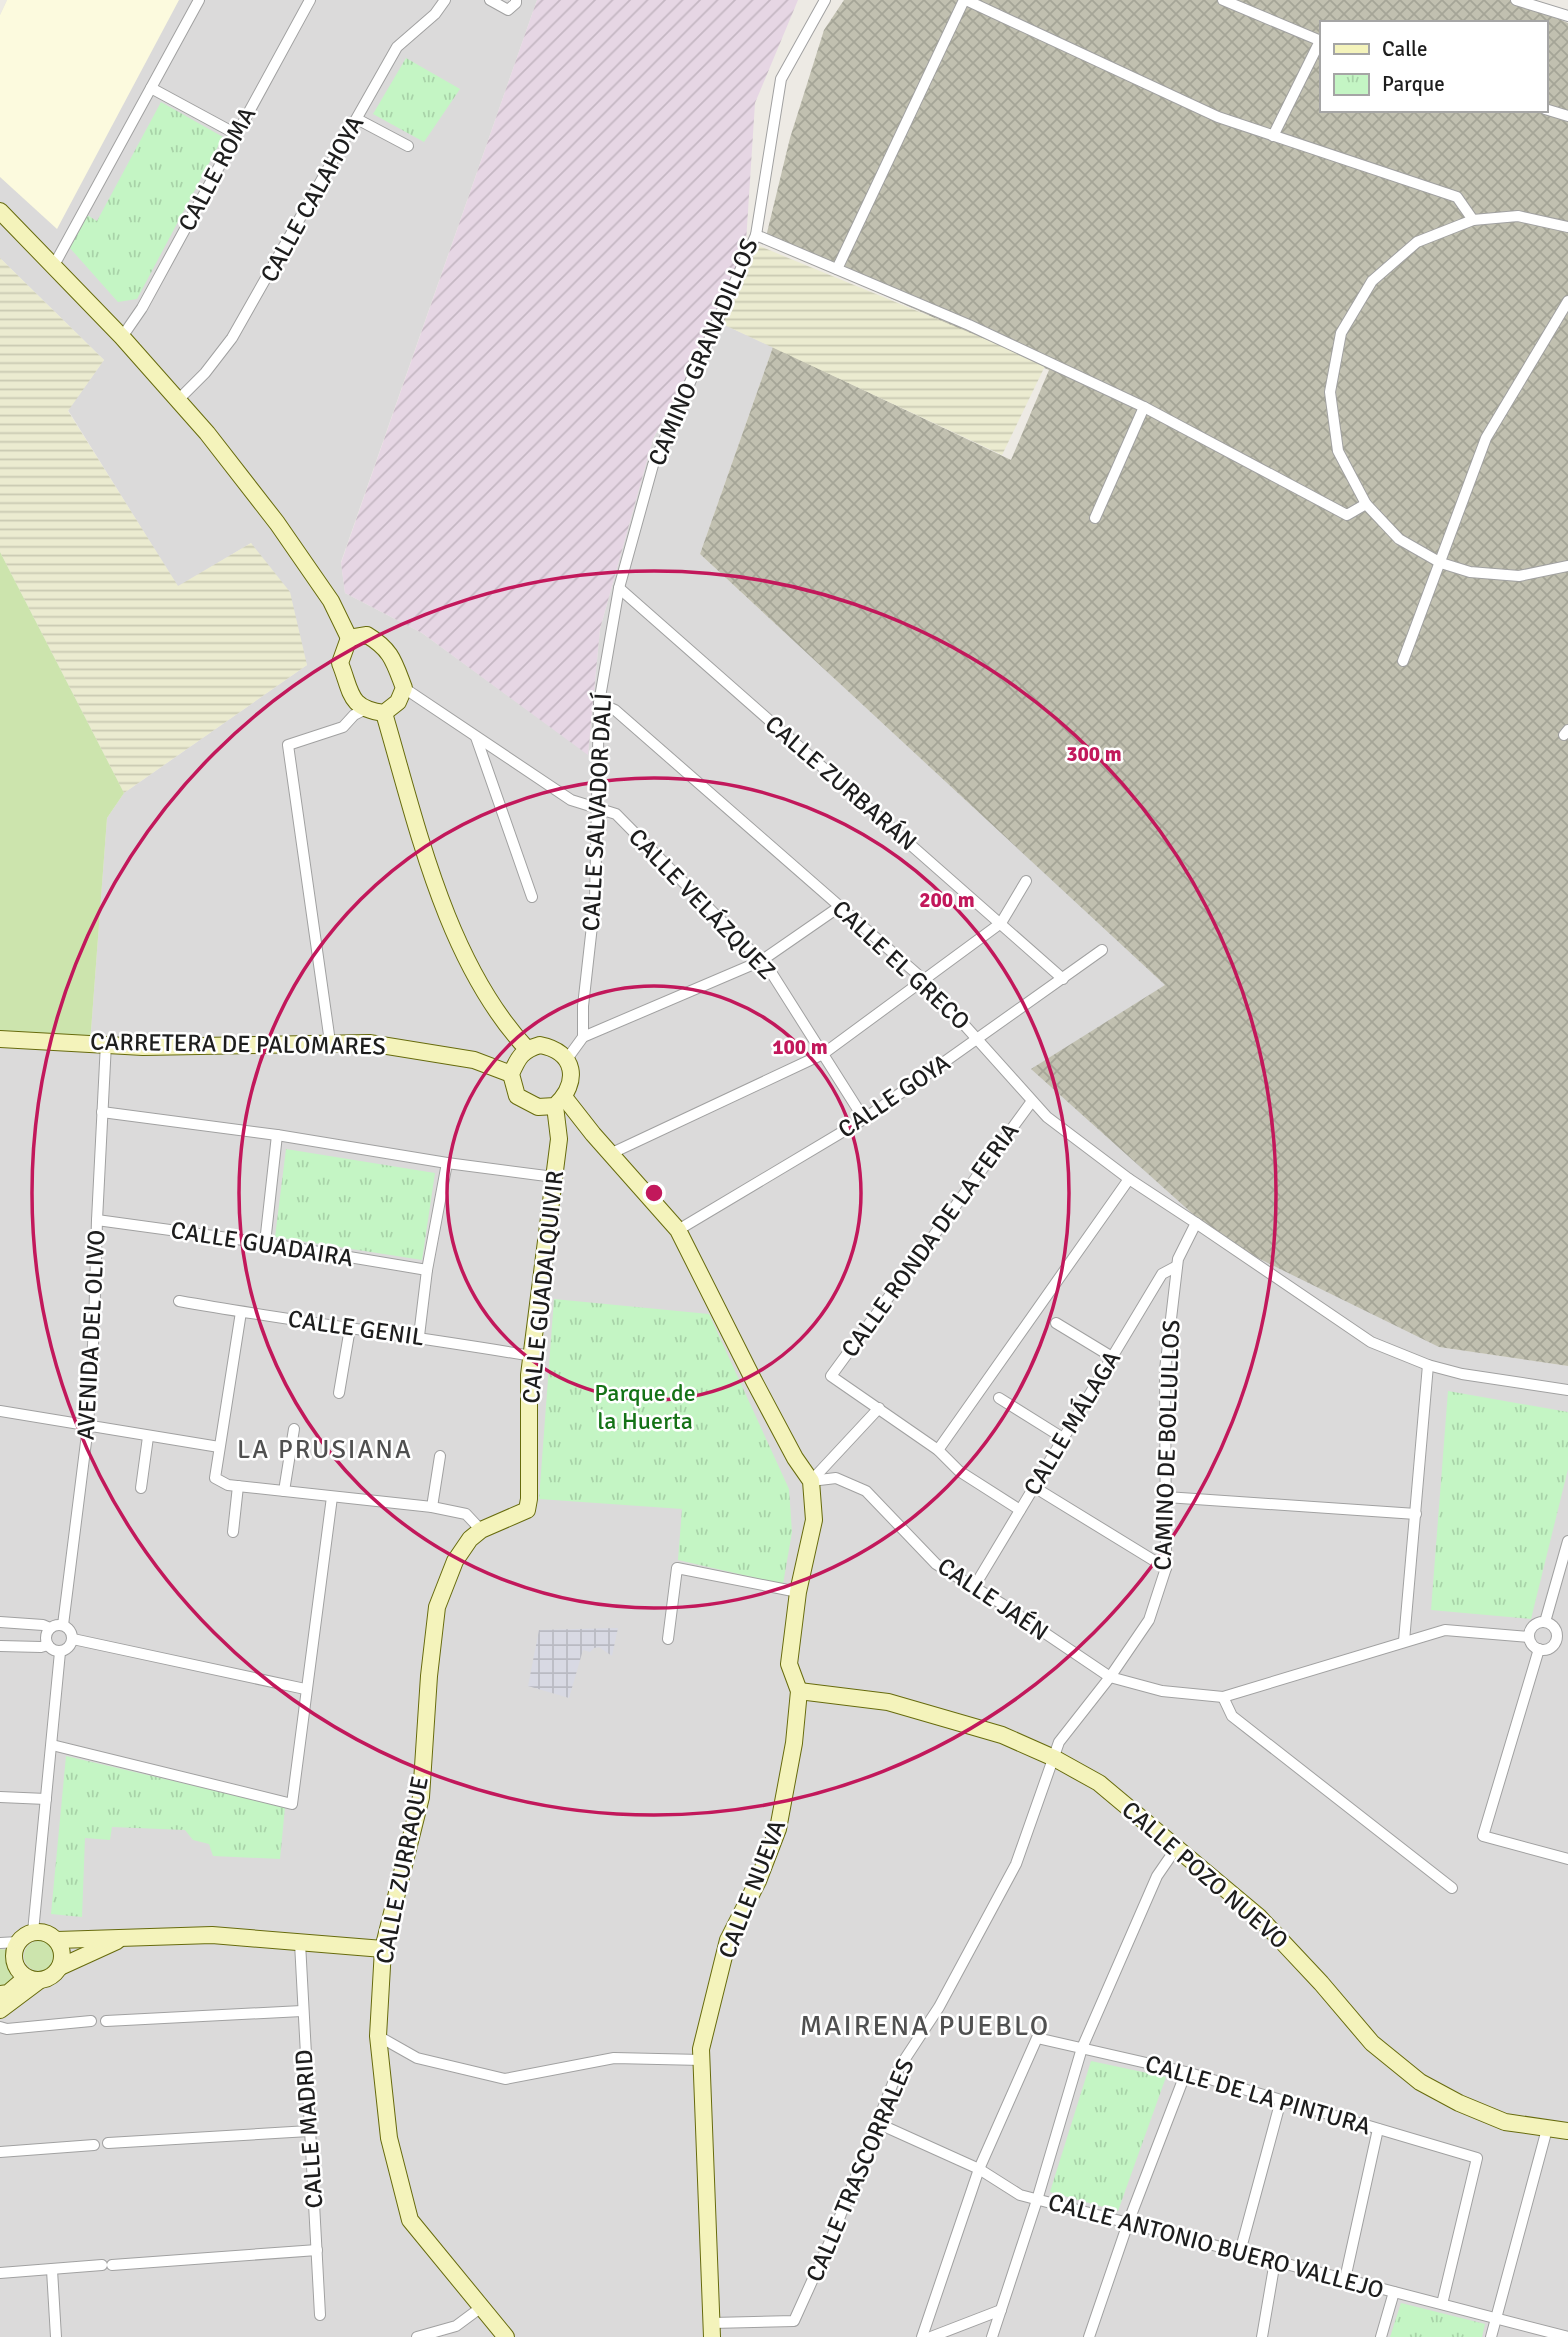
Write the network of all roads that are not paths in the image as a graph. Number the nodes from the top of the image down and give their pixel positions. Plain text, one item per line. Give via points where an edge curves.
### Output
1 (198, 0) edge
2 (310, 0) edge
3 (445, 0) edge
4 (490, 0) edge
5 (516, 0) edge
6 (825, 0) edge
7 (965, 0) edge
8 (1223, 0) edge
9 (1516, 0) edge
10 (1568, 16) edge
11 (1320, 41) edge
12 (1320, 43) edge
13 (151, 88) junction
14 (1547, 110) edge
15 (1568, 116) edge
16 (357, 119) junction
17 (236, 134) junction
18 (1273, 136) junction
19 (408, 146) dead end
20 (0, 211) edge
21 (1473, 220) junction
22 (1568, 226) edge
23 (756, 235) junction
24 (53, 267) junction
25 (837, 269) junction
26 (1568, 301) edge
27 (122, 337) junction
28 (179, 399) junction
29 (1144, 407) junction
30 (1366, 505) junction
31 (1095, 518) dead end
32 (1441, 563) junction
33 (1568, 566) edge
34 (619, 588) junction
35 (349, 638) junction
36 (1403, 661) dead end
37 (401, 695) junction
38 (599, 703) junction
39 (364, 710) junction
40 (384, 713) junction
41 (476, 737) junction
42 (596, 806) junction
43 (1026, 881) dead end
44 (532, 897) dead end
45 (839, 907) junction
46 (1001, 923) junction
47 (1102, 950) dead end
48 (761, 961) junction
49 (1063, 979) junction
50 (923, 980) junction
51 (583, 1037) junction
52 (979, 1038) junction
53 (0, 1039) edge
54 (330, 1042) junction
55 (106, 1043) junction
56 (523, 1052) junction
57 (823, 1054) junction
58 (567, 1059) junction
59 (474, 1060) junction
60 (510, 1074) junction
61 (1032, 1101) junction
62 (560, 1102) junction
63 (102, 1112) junction
64 (864, 1119) junction
65 (277, 1135) junction
66 (612, 1153) junction
67 (447, 1163) junction
68 (554, 1178) junction
69 (1129, 1179) junction
70 (97, 1220) junction
71 (1196, 1223) junction
72 (678, 1230) junction
73 (265, 1243) junction
74 (1177, 1266) junction
75 (427, 1269) junction
76 (179, 1301) dead end
77 (241, 1312) junction
78 (1056, 1323) dead end
79 (350, 1328) junction
80 (419, 1336) junction
81 (532, 1356) junction
82 (1112, 1357) junction
83 (1428, 1365) junction
84 (1568, 1390) edge
85 (339, 1393) dead end
86 (999, 1398) dead end
87 (879, 1408) junction
88 (0, 1411) edge
89 (88, 1426) junction
90 (294, 1429) dead end
91 (148, 1437) junction
92 (1063, 1438) junction
93 (219, 1447) junction
94 (938, 1450) junction
95 (440, 1456) dead end
96 (811, 1481) junction
97 (239, 1486) junction
98 (1034, 1487) junction
99 (141, 1489) dead end
100 (284, 1491) junction
101 (332, 1497) junction
102 (1166, 1497) junction
103 (432, 1507) junction
104 (1020, 1510) junction
105 (1416, 1514) junction
106 (481, 1530) junction
107 (233, 1532) dead end
108 (1568, 1541) edge
109 (1167, 1568) junction
110 (974, 1587) junction
111 (798, 1592) junction
112 (0, 1622) edge
113 (1545, 1622) junction
114 (63, 1625) junction
115 (50, 1628) junction
116 (1529, 1637) junction
117 (668, 1639) dead end
118 (73, 1640) junction
119 (1556, 1640) junction
120 (1568, 1640) edge
121 (1404, 1641) junction
122 (48, 1645) junction
123 (0, 1646) edge
124 (1539, 1649) junction
125 (60, 1652) junction
126 (1110, 1677) junction
127 (305, 1689) junction
128 (799, 1691) junction
129 (1223, 1697) junction
130 (52, 1745) junction
131 (1054, 1758) junction
132 (0, 1797) edge
133 (46, 1799) junction
134 (1177, 1847) junction
135 (1568, 1859) edge
136 (1452, 1888) dead end
137 (33, 1932) junction
138 (129, 1937) junction
139 (57, 1940) junction
140 (18, 1942) junction
141 (0, 1943) edge
142 (300, 1943) junction
143 (383, 1949) junction
144 (60, 1966) junction
145 (34, 1979) junction
146 (0, 1994) edge
147 (0, 2010) edge
148 (302, 2011) junction
149 (91, 2021) dead end
150 (106, 2021) dead end
151 (0, 2027) edge
152 (378, 2036) junction
153 (1082, 2048) junction
154 (702, 2060) junction
155 (1186, 2072) junction
156 (1281, 2100) junction
157 (877, 2123) junction
158 (1378, 2129) junction
159 (1547, 2129) junction
160 (309, 2131) junction
161 (1568, 2131) edge
162 (108, 2143) dead end
163 (94, 2145) dead end
164 (0, 2152) edge
165 (979, 2169) junction
166 (1037, 2200) junction
167 (1128, 2223) junction
168 (317, 2250) junction
169 (1240, 2252) junction
170 (1275, 2261) junction
171 (52, 2270) junction
172 (0, 2273) edge
173 (1345, 2279) junction
174 (1394, 2292) junction
175 (1442, 2304) junction
176 (483, 2306) junction
177 (1001, 2310) junction
178 (320, 2315) dead end
179 (1496, 2318) junction
180 (712, 2330) edge
181 (56, 2337) edge
182 (417, 2337) edge
183 (506, 2337) edge
184 (922, 2337) edge
185 (931, 2337) edge
186 (992, 2337) edge
187 (1089, 2337) edge
188 (1262, 2337) edge
189 (1381, 2337) edge
190 (1491, 2337) edge
191 (1568, 2337) edge

1 - 13 street
2 - 17 street, CALLE ROMA
3 - 16 street, CALLE CALAHOYA via 397,47
4 - 5 street via 508,10
6 - 23 street, CAMINO GRANADILLOS via 782,79
7 - 18 street via 1218,117
7 - 25 street
8 - 11 street
9 - 10 street
12 - 18 street
13 - 17 street
13 - 24 street
14 - 15 street
16 - 19 street
16 - 28 street, CALLE CALAHOYA via 232,338
17 - 27 street, CALLE ROMA
18 - 21 street via 1457,197
20 - 24 street
21 - 22 street via 1518,216
21 - 30 street via 1417,242 1372,281 1342,333 1330,392 1338,451
23 - 25 street
23 - 34 street, CAMINO GRANADILLOS via 653,465
24 - 27 street
25 - 29 street
26 - 32 street via 1486,438
27 - 28 street
28 - 35 street via 277,523 331,601
29 - 30 street via 1347,515
29 - 31 street
30 - 32 street via 1399,539
32 - 33 street via 1470,572 1518,576
32 - 36 street
34 - 38 street, CALLE SALVADOR DALÍ
34 - 46 street, CALLE ZURBARÁN
35 - 37 street via 367,635 383,644 394,661
35 - 39 street via 340,663 355,701
37 - 40 street
37 - 41 street, CALLE VELÁZQUEZ via 423,700
38 - 42 street, CALLE SALVADOR DALÍ
38 - 45 street, CALLE EL GRECO via 615,710
39 - 40 street
39 - 54 street via 343,727 288,745
40 - 56 street via 436,887 474,975
41 - 42 street, CALLE VELÁZQUEZ via 571,800
41 - 44 street
42 - 48 street, CALLE VELÁZQUEZ via 615,814
42 - 51 street, CALLE SALVADOR DALÍ via 596,899
43 - 46 street
45 - 48 street
45 - 50 street, CALLE EL GRECO
46 - 49 street, CALLE ZURBARÁN
46 - 50 street
47 - 49 street, CALLE GOYA
48 - 51 street
48 - 57 street, CALLE VELÁZQUEZ
49 - 52 street, CALLE GOYA
50 - 52 street, CALLE EL GRECO
50 - 57 street
51 - 58 street
52 - 61 street, CALLE EL GRECO
52 - 64 street, CALLE GOYA
53 - 55 street, CARRETERA DE PALOMARES
54 - 55 street, CARRETERA DE PALOMARES via 143,1047
54 - 59 street, CARRETERA DE PALOMARES via 369,1042
55 - 63 street, AVENIDA DEL OLIVO
56 - 58 street via 540,1045 554,1048
56 - 59 street, CARRETERA DE PALOMARES
56 - 60 street
57 - 64 street, CALLE VELÁZQUEZ
57 - 66 street
58 - 62 street via 572,1081
59 - 60 street, CARRETERA DE PALOMARES
60 - 62 street via 517,1096 538,1107
61 - 69 street, CALLE EL GRECO
61 - 87 street, CALLE RONDA DE LA FERIA via 831,1376
62 - 66 street
62 - 68 street, CALLE GUADALQUIVIR
63 - 65 street
63 - 70 street, AVENIDA DEL OLIVO
64 - 72 street, CALLE GOYA
65 - 67 street
65 - 73 street
66 - 72 street
67 - 68 street
67 - 75 street
68 - 81 street, CALLE GUADALQUIVIR
69 - 71 street, CALLE EL GRECO
69 - 94 street
70 - 73 street, CALLE GUADAIRA
70 - 89 street, AVENIDA DEL OLIVO
71 - 74 street
71 - 83 street, CALLE EL GRECO via 1371,1342
72 - 96 street via 754,1381
73 - 75 street, CALLE GUADAIRA
74 - 82 street, CALLE MÁLAGA via 1162,1273
74 - 102 street, CAMINO DE BOLLULLOS via 1165,1370
75 - 80 street
76 - 77 street, CALLE GENIL
77 - 79 street, CALLE GENIL
77 - 93 street
78 - 82 street
79 - 80 street, CALLE GENIL
79 - 85 street
80 - 81 street, CALLE GENIL
81 - 106 street, CALLE GUADALQUIVIR via 527,1510
82 - 92 street, CALLE MÁLAGA
83 - 84 street, CALLE EL GRECO
83 - 105 street
86 - 92 street
87 - 94 street, CALLE RONDA DE LA FERIA
87 - 96 street
88 - 89 street
89 - 91 street
89 - 114 street, AVENIDA DEL OLIVO
90 - 100 street
91 - 93 street
91 - 99 street
92 - 98 street, CALLE MÁLAGA
93 - 97 street via 215,1478
94 - 104 street, CALLE RONDA DE LA FERIA via 959,1471
95 - 103 street
96 - 110 street, CALLE JAÉN via 836,1478 866,1491 936,1564
96 - 111 street via 814,1520
97 - 100 street
97 - 107 street
98 - 104 street, CALLE MÁLAGA
98 - 109 street
100 - 101 street
101 - 103 street
101 - 127 street
102 - 105 street
102 - 109 street, CAMINO DE BOLLULLOS
103 - 106 street via 466,1514
104 - 110 street, CALLE MÁLAGA
105 - 121 street
106 - 143 street, CALLE ZURRAQUE via 455,1561 437,1607 421,1797
108 - 113 street
109 - 126 street, CAMINO DE BOLLULLOS via 1149,1620
110 - 126 street, CALLE JAÉN
111 - 117 street via 677,1568
111 - 128 street via 789,1664
112 - 115 street
113 - 116 street via 1532,1627
113 - 119 street via 1555,1630
114 - 115 street
114 - 118 street
115 - 122 street
116 - 121 street via 1445,1630
116 - 124 street
118 - 125 street
118 - 127 street
119 - 120 street
119 - 124 street
121 - 129 street
122 - 123 street
122 - 125 street
124 - 135 street via 1483,1836
125 - 130 street
126 - 129 street, CALLE JAÉN via 1162,1690
126 - 131 street, CAMINO DE BOLLULLOS via 1059,1742
127 - 130 street via 292,1804
128 - 131 street, CALLE POZO NUEVO via 888,1702 1002,1735
128 - 154 street, CALLE NUEVA via 778,1829 728,1940
129 - 136 street via 1232,1716
130 - 133 street
131 - 134 street, CALLE POZO NUEVO via 1099,1783
131 - 157 street, CALLE TRASCORRALES via 1016,1864 939,2007 899,2068
132 - 133 street
133 - 137 street
134 - 153 street via 1157,1876
134 - 159 street, CALLE POZO NUEVO via 1259,1917 1372,2043 1420,2082 1505,2122
137 - 139 street
137 - 140 street
138 - 139 street
138 - 142 street via 212,1935
138 - 144 street
139 - 144 street
140 - 141 street
140 - 145 street via 16,1966
142 - 143 street
142 - 148 street, CALLE MADRID
143 - 152 street, CALLE ZURRAQUE
144 - 145 street via 55,1973
145 - 146 street
145 - 147 street
148 - 150 street
148 - 160 street, CALLE MADRID
149 - 151 street
152 - 154 street via 417,2058 505,2079 614,2058
152 - 176 street, CALLE ZURRAQUE via 389,2138 410,2220
153 - 155 street, CALLE DE LA PINTURA
153 - 165 street, CALLE DE LA PINTURA via 1037,2038
153 - 166 street
154 - 180 street, CALLE NUEVA
155 - 156 street, CALLE DE LA PINTURA
155 - 167 street
156 - 158 street, CALLE DE LA PINTURA
156 - 169 street
157 - 165 street, CALLE ANTONIO BUERO VALLEJO
157 - 180 street, CALLE TRASCORRALES via 794,2321
158 - 173 street
158 - 175 street, CALLE DE LA PINTURA via 1477,2158
159 - 161 street, CALLE POZO NUEVO
159 - 179 street
160 - 162 street
160 - 168 street, CALLE MADRID
163 - 164 street
165 - 166 street, CALLE ANTONIO BUERO VALLEJO via 1020,2195
165 - 184 street
166 - 167 street, CALLE ANTONIO BUERO VALLEJO
166 - 177 street
167 - 169 street, CALLE ANTONIO BUERO VALLEJO
167 - 187 street
168 - 171 street
168 - 178 street, CALLE MADRID
169 - 170 street, CALLE ANTONIO BUERO VALLEJO
170 - 173 street, CALLE ANTONIO BUERO VALLEJO
170 - 188 street
171 - 172 street
171 - 181 street
173 - 174 street, CALLE ANTONIO BUERO VALLEJO
174 - 175 street, CALLE ANTONIO BUERO VALLEJO
174 - 189 street
175 - 179 street, CALLE ANTONIO BUERO VALLEJO
176 - 182 street via 456,2326
176 - 183 street
177 - 185 street
177 - 186 street
179 - 190 street
179 - 191 street, CALLE ANTONIO BUERO VALLEJO

